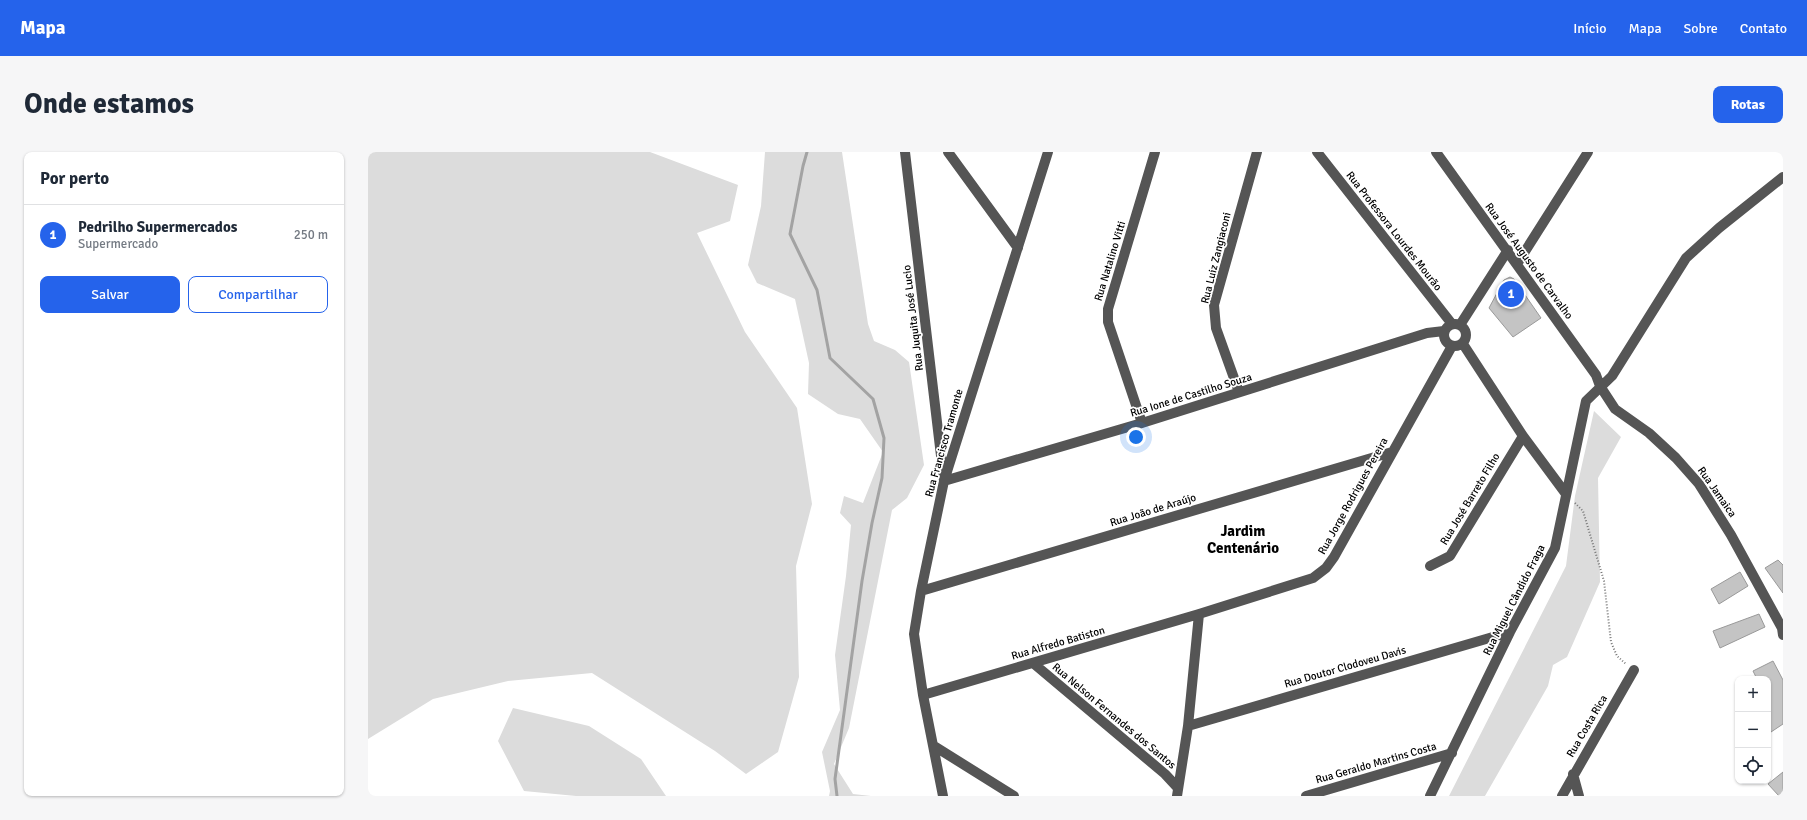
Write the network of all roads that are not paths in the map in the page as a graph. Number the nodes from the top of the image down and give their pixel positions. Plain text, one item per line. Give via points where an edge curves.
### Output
1 (905, 152) edge
2 (948, 152) edge
3 (1048, 152) edge
4 (1155, 152) edge
5 (1257, 152) edge
6 (1317, 152) edge
7 (1436, 152) edge
8 (1588, 152) edge
9 (1783, 177) edge
10 (1018, 248) junction
11 (1508, 250) junction
12 (1517, 264) junction
13 (1456, 324) junction
14 (1444, 331) junction
15 (1463, 344) junction
16 (1452, 346) junction
17 (1600, 386) junction
18 (1239, 392) junction
19 (1142, 423) junction
20 (1523, 436) junction
21 (1392, 452) junction
22 (944, 481) junction
23 (1566, 494) junction
24 (1430, 566) dead end
25 (921, 591) junction
26 (1199, 614) junction
27 (1783, 630) edge
28 (1510, 632) junction
29 (1033, 663) junction
30 (1634, 670) road end
31 (923, 694) junction
32 (1188, 726) junction
33 (934, 746) junction
34 (1452, 753) junction
35 (1573, 774) junction
36 (1177, 792) edge
37 (943, 796) edge
38 (1014, 796) edge
39 (1306, 796) edge
40 (1430, 796) edge
41 (1562, 796) edge
42 (1579, 796) edge

1 - 22 street, Rua Juquita José Lucio
2 - 10 street
3 - 10 street, Rua Francisco Tramonte
4 - 19 street, Rua Natalino Vitti via 1108,309 1108,322
5 - 18 street, Rua Luiz Zangiaconi via 1214,305 1216,328
6 - 13 street, Rua Professora Lourdes Mourão
7 - 11 street, Rua José Augusto de Carvalho
8 - 12 street
9 - 17 street, Rua Miguel Cândido Fraga via 1686,258 1612,376
10 - 22 street, Rua Francisco Tramonte
11 - 12 street, Rua José Augusto de Carvalho
11 - 13 street
12 - 17 street, Rua José Augusto de Carvalho via 1596,375
13 - 14 street
13 - 15 street via 1466,330
14 - 16 street via 1446,342
14 - 18 street, Rua Ione de Castilho Souza via 1427,333
15 - 16 street
15 - 20 street
16 - 21 street, Rua Jorge Rodrigues Pereira
17 - 23 street, Rua Miguel Cândido Fraga via 1586,400
17 - 27 street, Rua Jamaica via 1616,409 1649,433 1699,484 1731,535
18 - 19 street, Rua Ione de Castilho Souza
19 - 22 street, Rua Ione de Castilho Souza
20 - 23 street
20 - 24 street, Rua José Barreto Filho via 1450,556
21 - 25 street, Rua João de Araújo
21 - 26 street, Rua Jorge Rodrigues Pereira via 1326,568 1313,578
22 - 25 street, Rua Francisco Tramonte
23 - 28 street, Rua Miguel Cândido Fraga via 1555,548
25 - 31 street, Rua Francisco Tramonte via 914,634
26 - 29 street, Rua Alfredo Batiston
26 - 32 street
28 - 32 street, Rua Doutor Clodoveu Davis
28 - 34 street, Rua Miguel Cândido Fraga
29 - 31 street, Rua Alfredo Batiston
29 - 36 street, Rua Nelson Fernandes dos Santos via 1165,774
30 - 35 street, Rua Costa Rica
31 - 33 street, Rua Francisco Tramonte
32 - 36 street
33 - 37 street, Rua Francisco Tramonte
33 - 38 street
34 - 39 street, Rua Geraldo Martins Costa
34 - 40 street, Rua Miguel Cândido Fraga
35 - 41 street, Rua Costa Rica
35 - 42 street

